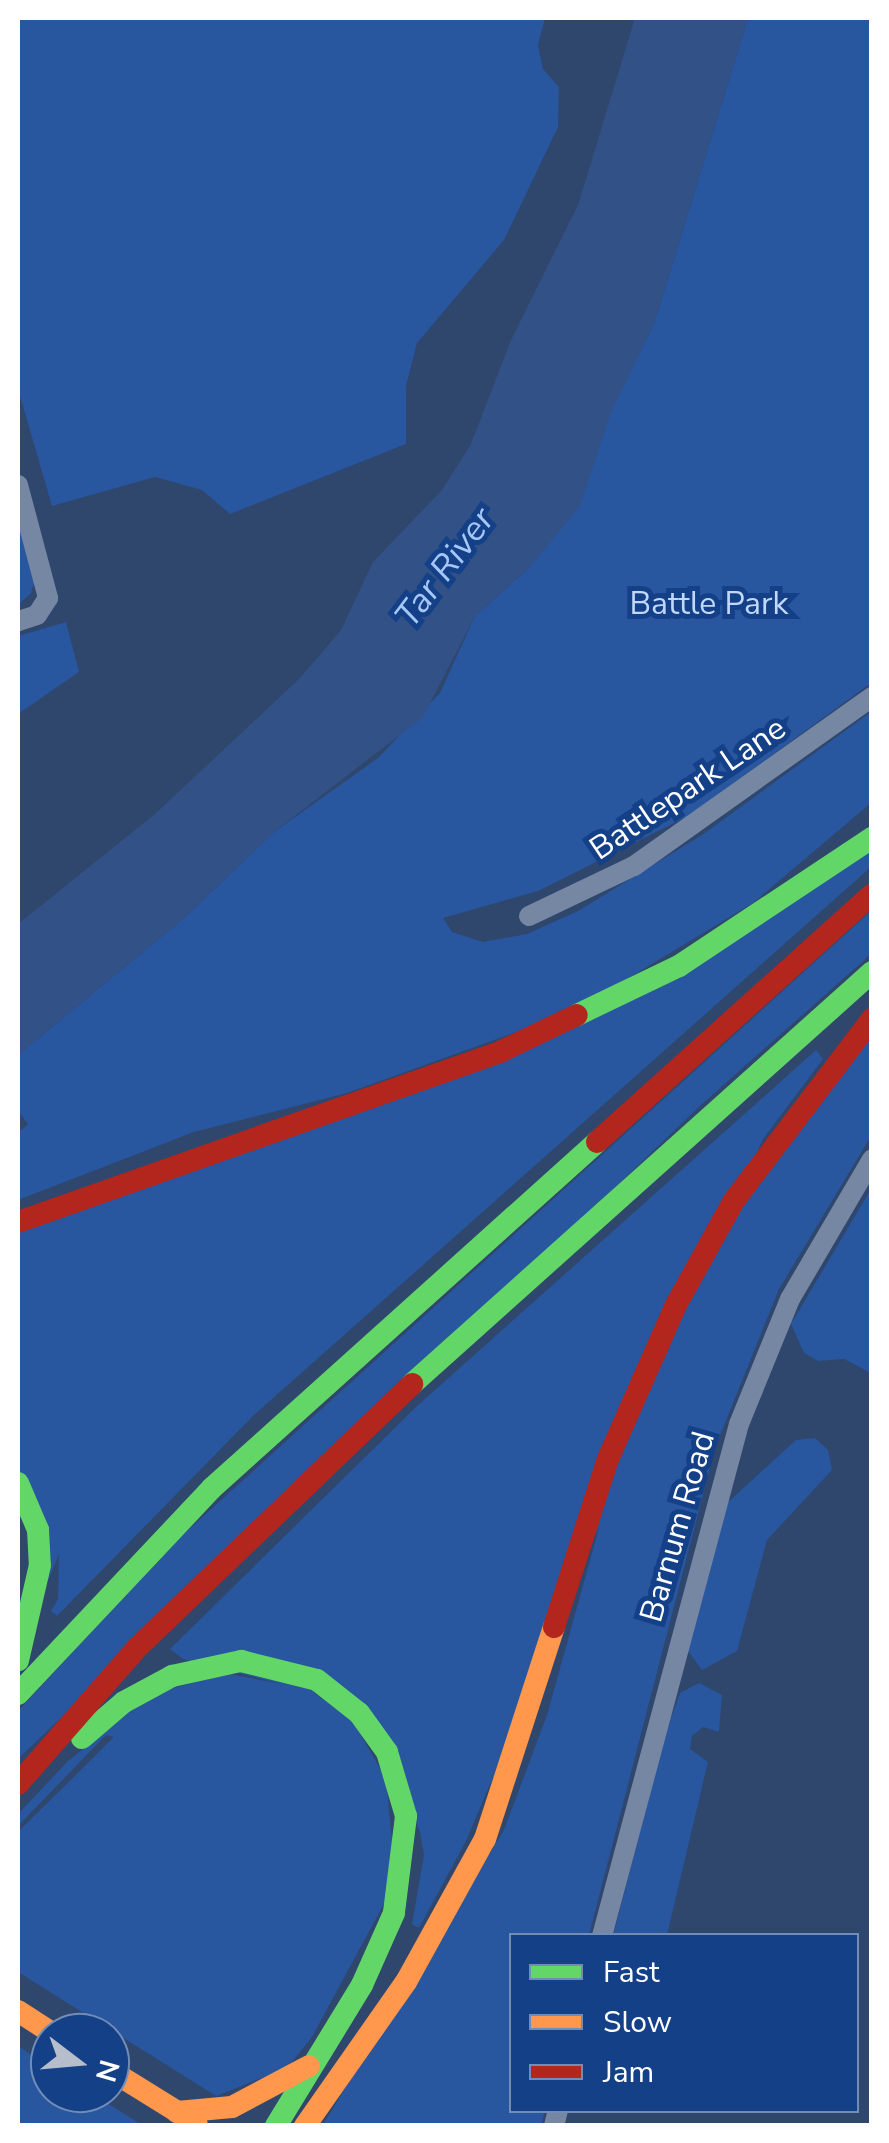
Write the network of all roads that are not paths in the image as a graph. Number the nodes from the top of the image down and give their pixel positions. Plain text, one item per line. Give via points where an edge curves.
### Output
1 (18, 485) edge
2 (18, 621) edge
3 (872, 697) edge
4 (872, 838) edge
5 (872, 894) edge
6 (529, 916) dead end
7 (872, 972) edge
8 (872, 1019) edge
9 (872, 1160) edge
10 (18, 1222) edge
11 (18, 1483) edge
12 (18, 1660) edge
13 (18, 1694) edge
14 (18, 1786) edge
15 (603, 1933) edge
16 (314, 2063) junction
17 (130, 2083) edge
18 (176, 2112) junction
19 (198, 2126) edge
20 (276, 2126) edge
21 (305, 2126) edge

1 - 2 street via 48,598 37,615
3 - 6 street, Battlepark Lane via 634,866
4 - 10 main road via 679,966 500,1052
5 - 13 main road via 212,1488
7 - 14 main road via 384,1410 138,1647
8 - 21 main road via 733,1202 676,1305 608,1459 484,1839 406,1982
9 - 15 street, Barnum Road via 790,1299 738,1424
11 - 12 main road via 38,1530 40,1565
14 - 16 main road via 124,1702 193,1667 241,1660 289,1669 317,1680 359,1713 396,1774 406,1856 386,1941
16 - 18 main road via 242,2103
16 - 20 main road
17 - 18 main road
18 - 19 main road

